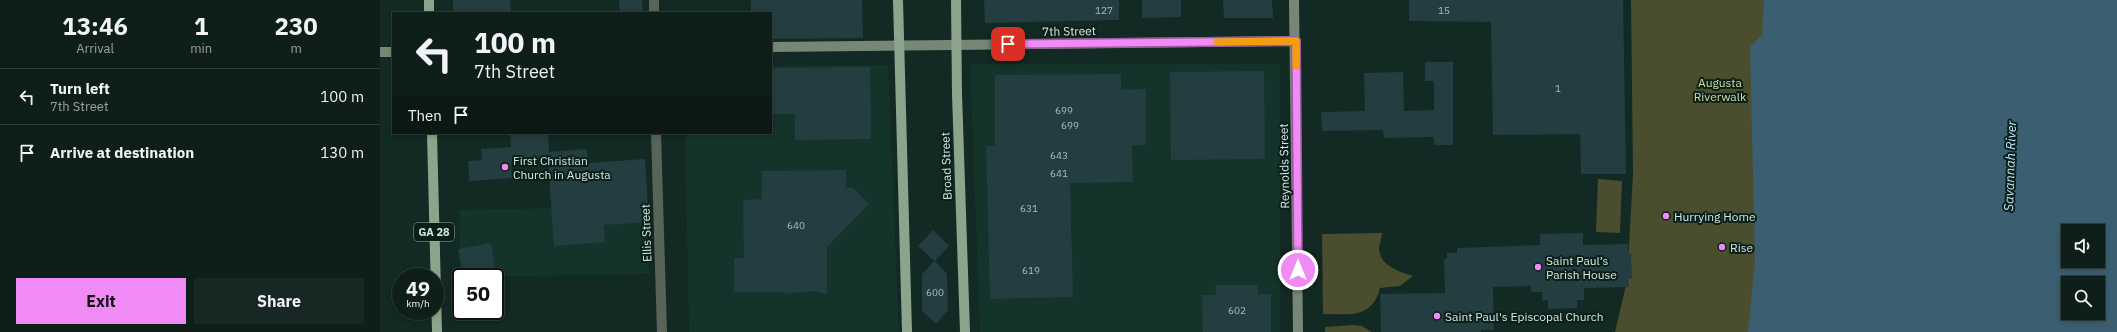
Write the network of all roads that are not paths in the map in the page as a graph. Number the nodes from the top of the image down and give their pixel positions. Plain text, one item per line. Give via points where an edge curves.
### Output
1 (428, 0) edge
2 (654, 0) edge
3 (898, 0) edge
4 (956, 0) edge
5 (1294, 0) edge
6 (429, 12) edge
7 (654, 12) edge
8 (1296, 41) junction
9 (956, 45) junction
10 (899, 46) junction
11 (772, 47) edge
12 (380, 52) edge
13 (392, 52) edge
14 (432, 134) edge
15 (656, 134) edge
16 (437, 332) edge
17 (662, 332) edge
18 (907, 332) edge
19 (965, 332) edge
20 (1298, 332) edge

1 - 6 main road
2 - 7 street
3 - 10 main road
4 - 9 main road, Broad Street
5 - 8 main road, Reynolds Street
8 - 9 main road, 7th Street
8 - 20 main road, Reynolds Street
9 - 10 main road, 7th Street
9 - 19 main road, Broad Street
10 - 11 main road, 7th Street
10 - 18 main road
12 - 13 main road
14 - 16 main road, GA 28
15 - 17 street, Ellis Street

